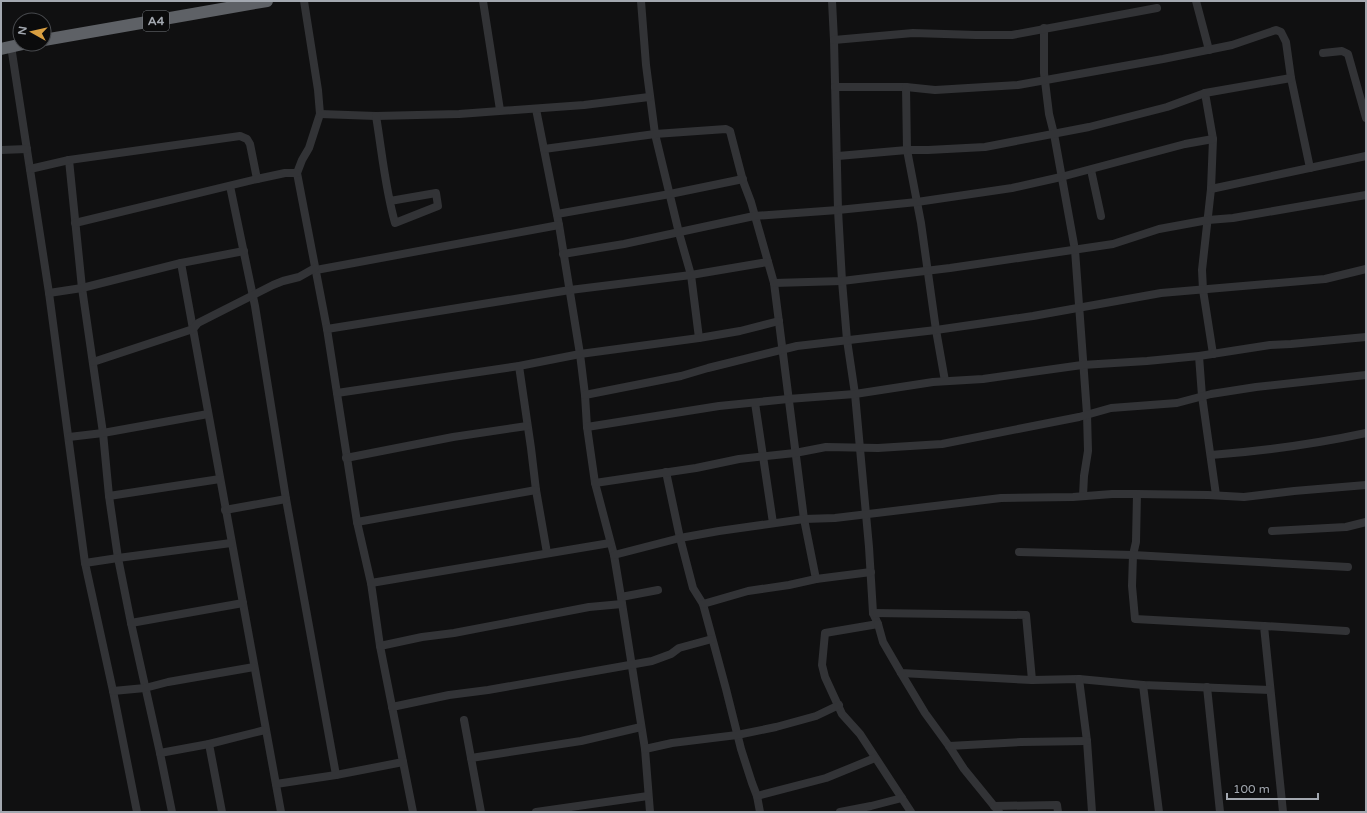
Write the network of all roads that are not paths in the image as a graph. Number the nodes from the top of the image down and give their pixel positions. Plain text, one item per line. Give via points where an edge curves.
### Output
1 (267, 1) edge
2 (304, 1) edge
3 (483, 1) edge
4 (641, 1) edge
5 (832, 1) edge
6 (1196, 1) edge
7 (231, 4) edge
8 (1157, 8) dead end
9 (1044, 28) junction
10 (52, 38) edge
11 (834, 40) junction
12 (1209, 50) junction
13 (13, 52) edge
14 (1323, 53) dead end
15 (1291, 78) junction
16 (1045, 80) junction
17 (835, 87) junction
18 (906, 87) junction
19 (1204, 93) junction
20 (649, 96) junction
21 (536, 109) junction
22 (500, 110) junction
23 (320, 114) junction
24 (376, 116) junction
25 (1366, 118) edge
26 (655, 134) junction
27 (1054, 134) junction
28 (1214, 139) junction
29 (27, 149) junction
30 (544, 149) junction
31 (1, 150) edge
32 (907, 150) junction
33 (838, 156) junction
34 (1366, 156) edge
35 (69, 160) junction
36 (1310, 168) junction
37 (30, 169) junction
38 (1091, 170) junction
39 (297, 173) junction
40 (1061, 177) junction
41 (257, 179) junction
42 (743, 179) junction
43 (230, 186) junction
44 (1211, 189) junction
45 (670, 194) junction
46 (1366, 195) edge
47 (390, 201) junction
48 (917, 202) junction
49 (838, 210) junction
50 (557, 214) junction
51 (754, 216) junction
52 (1101, 216) dead end
53 (1208, 220) junction
54 (75, 222) junction
55 (559, 225) junction
56 (679, 233) junction
57 (1075, 250) junction
58 (244, 251) junction
59 (563, 254) junction
60 (768, 262) junction
61 (181, 263) junction
62 (316, 269) junction
63 (928, 270) junction
64 (1366, 270) edge
65 (691, 275) junction
66 (842, 281) junction
67 (774, 283) junction
68 (82, 288) junction
69 (570, 290) junction
70 (1203, 290) junction
71 (49, 293) junction
72 (253, 295) junction
73 (1078, 308) junction
74 (779, 321) junction
75 (193, 329) junction
76 (327, 329) junction
77 (936, 330) junction
78 (1366, 337) edge
79 (699, 338) junction
80 (847, 340) junction
81 (783, 349) junction
82 (580, 354) junction
83 (1213, 354) junction
84 (1199, 356) junction
85 (93, 362) junction
86 (519, 366) junction
87 (1082, 366) junction
88 (1366, 375) edge
89 (945, 381) junction
90 (337, 394) junction
91 (855, 394) junction
92 (585, 395) junction
93 (1202, 396) junction
94 (788, 398) junction
95 (755, 403) junction
96 (208, 414) junction
97 (1087, 414) junction
98 (527, 426) junction
99 (587, 427) junction
100 (102, 433) junction
101 (1366, 433) edge
102 (69, 437) junction
103 (859, 447) junction
104 (795, 453) junction
105 (1211, 455) junction
106 (762, 456) junction
107 (346, 458) junction
108 (666, 472) junction
109 (220, 479) junction
110 (596, 483) junction
111 (1366, 485) edge
112 (536, 490) junction
113 (1137, 494) junction
114 (1216, 495) junction
115 (109, 496) junction
116 (1083, 496) junction
117 (286, 499) junction
118 (225, 510) junction
119 (865, 514) junction
120 (804, 519) junction
121 (357, 522) junction
122 (1366, 522) edge
123 (773, 523) junction
124 (1272, 531) dead end
125 (680, 538) junction
126 (610, 543) junction
127 (231, 544) junction
128 (1019, 552) dead end
129 (547, 553) junction
130 (614, 555) junction
131 (1133, 555) junction
132 (118, 558) junction
133 (85, 563) junction
134 (1348, 567) dead end
135 (871, 572) junction
136 (816, 579) junction
137 (371, 583) junction
138 (658, 590) dead end
139 (622, 600) junction
140 (243, 603) junction
141 (702, 604) junction
142 (873, 613) junction
143 (131, 623) junction
144 (878, 624) junction
145 (1264, 626) junction
146 (1346, 631) dead end
147 (712, 639) junction
148 (380, 646) junction
149 (631, 665) junction
150 (254, 667) junction
151 (901, 674) junction
152 (1079, 679) junction
153 (1032, 680) junction
154 (1143, 685) junction
155 (1207, 687) junction
156 (145, 688) junction
157 (1270, 690) junction
158 (113, 691) junction
159 (839, 705) junction
160 (392, 707) junction
161 (464, 720) dead end
162 (641, 728) junction
163 (266, 730) junction
164 (737, 735) junction
165 (1087, 741) junction
166 (209, 744) junction
167 (950, 746) junction
168 (645, 750) junction
169 (160, 753) junction
170 (471, 758) junction
171 (875, 758) junction
172 (404, 762) junction
173 (336, 775) junction
174 (276, 784) junction
175 (648, 796) junction
176 (758, 796) junction
177 (902, 798) junction
178 (996, 809) edge
179 (136, 812) edge
180 (172, 812) edge
181 (222, 812) edge
182 (281, 812) edge
183 (412, 812) edge
184 (482, 812) edge
185 (536, 812) edge
186 (650, 812) edge
187 (760, 812) edge
188 (840, 812) edge
189 (911, 812) edge
190 (1058, 812) edge
191 (1092, 812) edge
192 (1159, 812) edge
193 (1220, 812) edge
194 (1283, 812) edge

1 - 7 highway, A4
2 - 23 street
3 - 22 street
4 - 20 street
5 - 11 street
6 - 12 street
7 - 10 highway, A4
8 - 9 street
9 - 11 street via 1012,35 913,34
9 - 16 street
11 - 17 street
12 - 15 street via 1276,30 1281,32 1286,42
12 - 16 street
13 - 29 street
14 - 25 street via 1342,51 1348,54
15 - 19 street
15 - 36 street
16 - 18 street via 1018,85 935,90
16 - 27 street
17 - 18 street
17 - 33 street
18 - 32 street
19 - 27 street via 1167,107
19 - 28 street
20 - 21 street
20 - 26 street
21 - 22 street
21 - 30 street
22 - 24 street via 459,114
23 - 24 street
23 - 39 street via 309,148
24 - 47 street via 383,172
26 - 30 street
26 - 42 street via 726,129 730,131
26 - 45 street
27 - 32 street via 985,147
27 - 40 street
28 - 38 street via 1159,150
28 - 44 street
29 - 31 street
29 - 37 street
30 - 50 street
32 - 33 street
32 - 48 street
33 - 49 street
34 - 36 street
35 - 37 street
35 - 41 street via 240,136 247,138 250,144
35 - 54 street
36 - 44 street
37 - 71 street
38 - 40 street
38 - 52 street
39 - 41 street
39 - 62 street
40 - 48 street via 1012,188
40 - 57 street
41 - 43 street
42 - 45 street
42 - 51 street
43 - 54 street
43 - 58 street
44 - 53 street
45 - 50 street
45 - 56 street
46 - 53 street
47 - 47 street via 436,193 438,206 395,223
48 - 49 street
48 - 63 street
49 - 51 street
49 - 66 street
50 - 55 street
51 - 56 street
51 - 60 street
53 - 57 street via 1159,229 1113,244
53 - 70 street via 1202,270
54 - 68 street
55 - 59 street
55 - 62 street
56 - 59 street
56 - 65 street
57 - 63 street
57 - 73 street
58 - 61 street
58 - 72 street
59 - 69 street
60 - 65 street
60 - 67 street
61 - 68 street
61 - 75 street
62 - 72 street
62 - 76 street
63 - 66 street
63 - 77 street
64 - 70 street via 1325,279
65 - 69 street
65 - 79 street
66 - 67 street
66 - 80 street
67 - 74 street
68 - 71 street
68 - 85 street
69 - 76 street
69 - 82 street
70 - 73 street via 1161,292
70 - 83 street
71 - 102 street
72 - 75 street via 198,322
72 - 117 street
73 - 77 street
73 - 87 street
74 - 79 street
74 - 81 street
75 - 85 street
75 - 96 street
76 - 90 street
77 - 80 street
77 - 89 street
78 - 83 street via 1270,345
79 - 82 street
80 - 81 street
80 - 91 street
81 - 92 street via 681,376
81 - 94 street
82 - 86 street
82 - 92 street
83 - 84 street
84 - 87 street
84 - 93 street
85 - 100 street
86 - 90 street
86 - 98 street
87 - 89 street
87 - 97 street
88 - 93 street via 1256,387
89 - 91 street
90 - 107 street
91 - 94 street
91 - 103 street
92 - 99 street
93 - 97 street via 1177,403 1111,408
93 - 105 street
94 - 95 street
94 - 104 street
95 - 99 street via 719,406
95 - 106 street
96 - 100 street
96 - 109 street
97 - 103 street via 942,444
97 - 116 street via 1088,451
98 - 107 street via 453,437
98 - 112 street
99 - 110 street
100 - 102 street
100 - 115 street
101 - 105 street via 1337,440
102 - 133 street
103 - 104 street via 826,448
103 - 119 street
104 - 106 street
104 - 120 street
105 - 114 street
106 - 108 street
106 - 123 street
107 - 121 street
108 - 110 street
108 - 125 street
109 - 115 street
109 - 118 street
110 - 126 street
111 - 114 street via 1244,497
112 - 121 street
112 - 129 street
113 - 114 street
113 - 116 street
113 - 131 street via 1136,542
115 - 132 street
116 - 119 street via 1001,498
117 - 118 street
117 - 173 street
118 - 127 street
119 - 120 street
119 - 135 street
120 - 123 street
120 - 136 street
121 - 137 street
122 - 124 street via 1346,527
123 - 125 street
125 - 130 street
125 - 141 street via 694,588
126 - 129 street
126 - 130 street
127 - 132 street
127 - 140 street
128 - 131 street
129 - 137 street
130 - 139 street
131 - 134 street
131 - 145 street via 1135,619
132 - 133 street
132 - 143 street
133 - 158 street
135 - 136 street
135 - 142 street
136 - 141 street via 748,591
137 - 148 street
138 - 139 street
139 - 148 street
139 - 149 street
140 - 143 street
140 - 150 street
141 - 147 street
142 - 144 street
142 - 153 street via 1026,615
143 - 156 street
144 - 151 street via 883,642
144 - 159 street via 825,633 822,665
145 - 146 street
145 - 157 street
147 - 149 street via 679,648 652,661
147 - 164 street
148 - 160 street
149 - 160 street
149 - 162 street
150 - 156 street
150 - 163 street
151 - 153 street
151 - 167 street via 925,713
152 - 153 street
152 - 154 street
152 - 165 street
154 - 155 street
154 - 192 street
155 - 157 street
155 - 193 street
156 - 158 street
156 - 169 street
157 - 194 street
158 - 179 street
159 - 164 street via 816,716
159 - 171 street via 842,714 860,734
160 - 172 street
161 - 170 street
162 - 168 street
162 - 170 street via 581,742
163 - 166 street
163 - 174 street
164 - 168 street via 672,742
164 - 176 street
165 - 167 street
165 - 191 street
166 - 169 street
166 - 181 street
167 - 178 street via 964,769
168 - 175 street
169 - 180 street
170 - 184 street
171 - 176 street via 826,778
171 - 177 street
172 - 173 street
172 - 183 street
173 - 174 street
174 - 182 street
175 - 185 street
175 - 186 street
176 - 187 street
177 - 188 street
177 - 189 street
178 - 190 street via 1057,805

